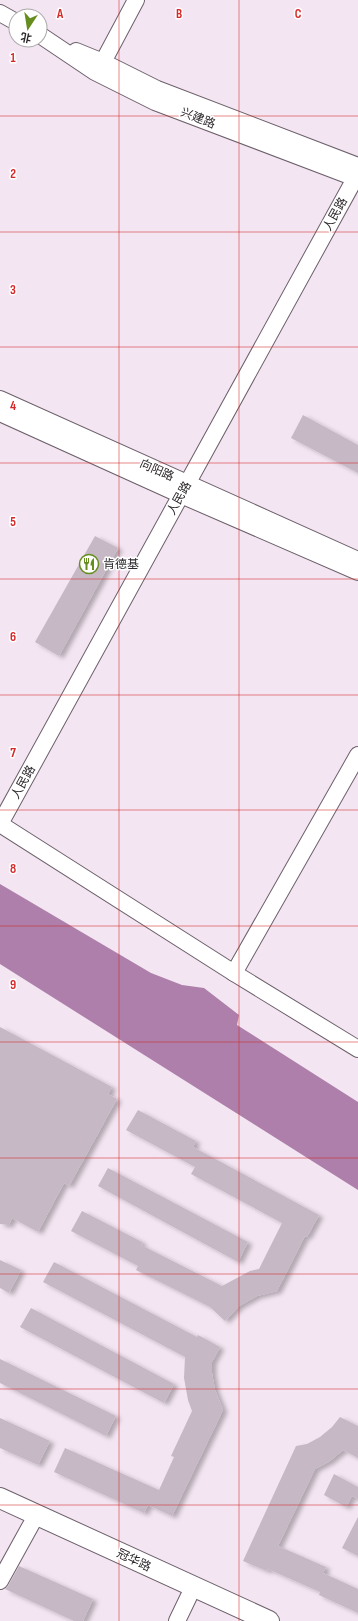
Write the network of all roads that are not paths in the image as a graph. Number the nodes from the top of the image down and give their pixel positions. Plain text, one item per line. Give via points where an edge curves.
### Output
1 (136, 0) edge
2 (48, 39) edge
3 (48, 40) edge
4 (103, 62) junction
5 (357, 174) edge
6 (0, 399) edge
7 (0, 413) edge
8 (184, 489) junction
9 (358, 560) edge
10 (358, 572) edge
11 (358, 755) edge
12 (0, 824) edge
13 (234, 973) junction
14 (358, 1049) edge
15 (0, 1498) edge
16 (0, 1509) edge
17 (32, 1523) junction
18 (0, 1580) edge
19 (189, 1596) junction
20 (177, 1621) edge
21 (246, 1621) edge
22 (269, 1621) edge

1 - 4 street
2 - 4 street, 兴建路
3 - 5 street, 兴建路 via 95,72 155,102
4 - 5 street, 兴建路 via 157,89
5 - 8 street, 人民路
6 - 8 street, 向阳路
7 - 8 street, 向阳路
8 - 9 street, 向阳路
8 - 10 street, 向阳路
8 - 12 street, 人民路
11 - 13 street
12 - 13 street
13 - 14 street
15 - 22 main road, 冠华路
16 - 17 main road, 冠华路
17 - 18 street
17 - 19 main road, 冠华路
19 - 20 street
19 - 21 main road, 冠华路

